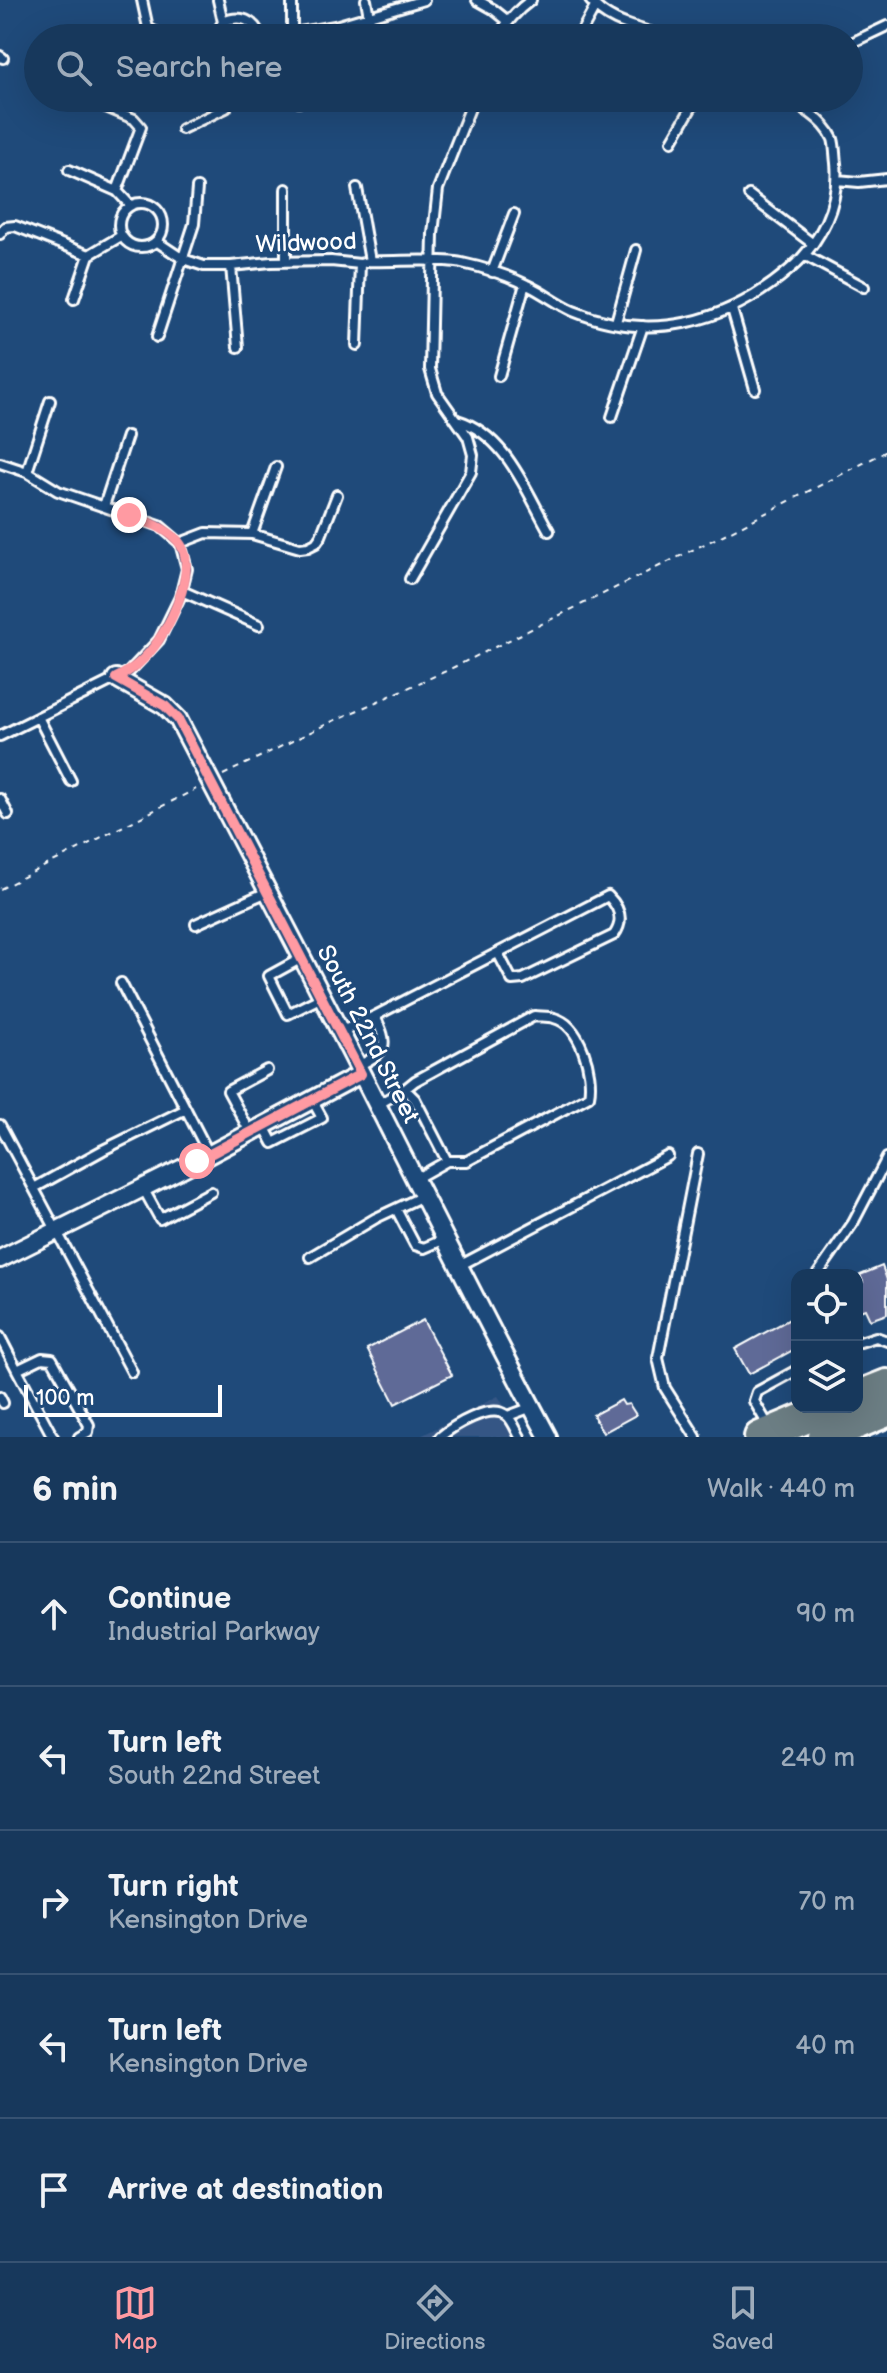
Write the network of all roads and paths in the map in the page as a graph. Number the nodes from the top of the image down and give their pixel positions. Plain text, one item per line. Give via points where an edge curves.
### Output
1 (142, 0) edge
2 (218, 0) edge
3 (292, 0) edge
4 (366, 0) edge
5 (424, 0) edge
6 (477, 0) edge
7 (531, 0) edge
8 (490, 3) edge
9 (593, 3) edge
10 (369, 16) junction
11 (508, 21) junction
12 (223, 22) joint
13 (147, 24) edge
14 (254, 24) edge
15 (292, 24) edge
16 (342, 24) edge
17 (370, 24) edge
18 (506, 24) edge
19 (584, 24) edge
20 (625, 24) edge
21 (887, 26) edge
22 (863, 37) edge
23 (118, 112) edge
24 (218, 112) edge
25 (468, 112) edge
26 (689, 112) edge
27 (810, 112) edge
28 (182, 129) dead end
29 (672, 141) dead end
30 (69, 170) dead end
31 (887, 179) edge
32 (837, 180) junction
33 (197, 188) dead end
34 (357, 188) dead end
35 (286, 189) dead end
36 (117, 191) junction
37 (749, 195) dead end
38 (130, 205) junction
39 (514, 214) dead end
40 (0, 234) edge
41 (121, 236) junction
42 (156, 241) junction
43 (813, 244) junction
44 (636, 250) dead end
45 (89, 255) junction
46 (806, 256) junction
47 (183, 259) junction
48 (286, 261) junction
49 (370, 261) junction
50 (432, 262) junction
51 (360, 264) junction
52 (231, 266) junction
53 (492, 272) junction
54 (525, 284) junction
55 (864, 287) dead end
56 (74, 299) dead end
57 (732, 309) junction
58 (616, 322) junction
59 (643, 326) junction
60 (157, 337) dead end
61 (357, 345) dead end
62 (238, 347) dead end
63 (499, 376) dead end
64 (755, 389) dead end
65 (50, 401) dead end
66 (612, 417) dead end
67 (456, 420) junction
68 (127, 436) dead end
69 (887, 451) edge
70 (0, 463) edge
71 (276, 467) dead end
72 (27, 472) junction
73 (337, 495) dead end
74 (104, 506) junction
75 (549, 531) dead end
76 (252, 534) junction
77 (180, 543) junction
78 (410, 579) dead end
79 (182, 591) junction
80 (259, 625) dead end
81 (116, 678) junction
82 (38, 717) junction
83 (0, 736) edge
84 (71, 781) dead end
85 (210, 782) junction
86 (0, 799) edge
87 (8, 814) dead end
88 (0, 889) edge
89 (267, 892) junction
90 (196, 924) dead end
91 (498, 953) junction
92 (302, 958) junction
93 (121, 983) dead end
94 (322, 997) junction
95 (375, 1016) junction
96 (340, 1032) junction
97 (267, 1070) dead end
98 (359, 1070) junction
99 (405, 1089) junction
100 (377, 1105) junction
101 (186, 1109) junction
102 (0, 1125) edge
103 (257, 1128) junction
104 (209, 1154) junction
105 (698, 1154) dead end
106 (668, 1156) dead end
107 (887, 1158) edge
108 (447, 1161) junction
109 (415, 1179) junction
110 (34, 1188) junction
111 (143, 1188) junction
112 (211, 1192) dead end
113 (424, 1195) junction
114 (396, 1209) junction
115 (56, 1231) junction
116 (445, 1239) junction
117 (310, 1257) dead end
118 (0, 1259) edge
119 (458, 1266) junction
120 (821, 1269) edge
121 (0, 1337) edge
122 (863, 1341) edge
123 (887, 1341) edge
124 (17, 1370) junction
125 (132, 1372) dead end
126 (791, 1373) edge
127 (887, 1385) edge
128 (863, 1395) edge
129 (532, 1407) junction
130 (887, 1411) edge
131 (817, 1413) edge
132 (508, 1416) junction
133 (766, 1434) edge
134 (53, 1437) edge
135 (79, 1437) edge
136 (440, 1437) edge
137 (520, 1437) edge
138 (548, 1437) edge
139 (696, 1437) edge
140 (824, 1437) edge

1 - 13 lane
2 - 12 lane
3 - 15 lane
4 - 10 lane
5 - 10 lane
6 - 8 lane
7 - 11 lane
8 - 11 lane
9 - 19 lane
9 - 20 lane
10 - 16 lane
10 - 17 lane
11 - 18 lane
12 - 14 lane via 247,19
21 - 22 lane
23 - 36 lane via 141,127
24 - 28 lane
25 - 50 lane via 438,189
26 - 29 lane
27 - 32 lane via 833,139
30 - 36 lane
31 - 32 lane
32 - 43 lane, Wildwood via 823,230
33 - 47 lane via 196,219
34 - 49 lane
35 - 48 lane
36 - 38 lane
37 - 43 lane
38 - 41 lane via 118,222
38 - 42 lane via 151,204 161,214 163,229
39 - 53 lane
40 - 45 lane via 15,226
41 - 42 lane via 137,247
41 - 45 lane
42 - 47 lane
43 - 46 lane, Wildwood
44 - 58 lane
45 - 56 lane
46 - 55 lane
46 - 57 lane, Wildwood
47 - 52 lane, Wildwood
47 - 60 lane
48 - 51 lane, Wildwood
48 - 52 lane, Wildwood
49 - 50 lane, Wildwood
49 - 51 lane, Wildwood
50 - 53 lane, Wildwood via 459,262
50 - 67 lane via 430,369 437,393
51 - 61 lane
52 - 62 lane
53 - 54 lane, Wildwood
54 - 58 lane, Wildwood via 572,310
54 - 63 lane
57 - 59 lane, Wildwood via 676,326
57 - 64 lane
58 - 59 lane, Wildwood
59 - 66 lane
65 - 72 lane
67 - 75 lane via 473,425 506,455
67 - 78 lane via 468,437 471,472
68 - 74 lane
69 - 85 path
70 - 72 lane
71 - 76 lane
72 - 74 lane via 58,491
73 - 76 lane via 321,536 308,547
74 - 77 lane via 160,526
76 - 77 lane via 206,533
77 - 79 lane via 187,569
79 - 80 lane
79 - 81 lane via 159,640 129,672
81 - 82 lane
81 - 85 street, South 22nd Street via 178,719
82 - 83 lane
82 - 84 lane
85 - 88 path
85 - 89 street, South 22nd Street
86 - 87 lane
89 - 90 lane
89 - 92 street, South 22nd Street
91 - 91 lane via 608,896 621,918 614,935 523,979 512,980
91 - 95 lane
92 - 94 street, South 22nd Street
92 - 94 lane via 269,976 288,1014
93 - 101 lane
94 - 96 street, South 22nd Street
95 - 96 lane
95 - 98 lane via 384,1047
96 - 98 street, South 22nd Street
97 - 103 lane via 228,1091
98 - 100 street, South 22nd Street
98 - 103 street
99 - 100 lane
99 - 108 lane
99 - 108 lane via 534,1016 563,1022 574,1035 589,1066 589,1096 467,1161
100 - 109 street, South 22nd Street
101 - 104 lane
101 - 110 lane
102 - 110 lane
103 - 104 street
104 - 111 street
105 - 139 lane via 658,1358 665,1388
106 - 119 lane
107 - 120 lane
108 - 109 lane
109 - 113 street, South 22nd Street
110 - 115 lane
111 - 112 lane via 160,1219
111 - 115 street
113 - 114 lane
113 - 116 street, South 22nd Street
114 - 116 lane via 415,1245 424,1248
114 - 117 lane
115 - 118 street
115 - 125 lane
116 - 119 street, South 22nd Street
119 - 129 street, South 22nd Street
121 - 124 lane
122 - 123 lane via 876,1337
124 - 134 lane
124 - 135 lane via 52,1359 89,1425
126 - 133 lane via 757,1392 754,1401
127 - 128 highway
129 - 132 lane
129 - 138 street, South 22nd Street
130 - 140 highway
131 - 133 highway
132 - 136 lane via 485,1412
132 - 137 lane

